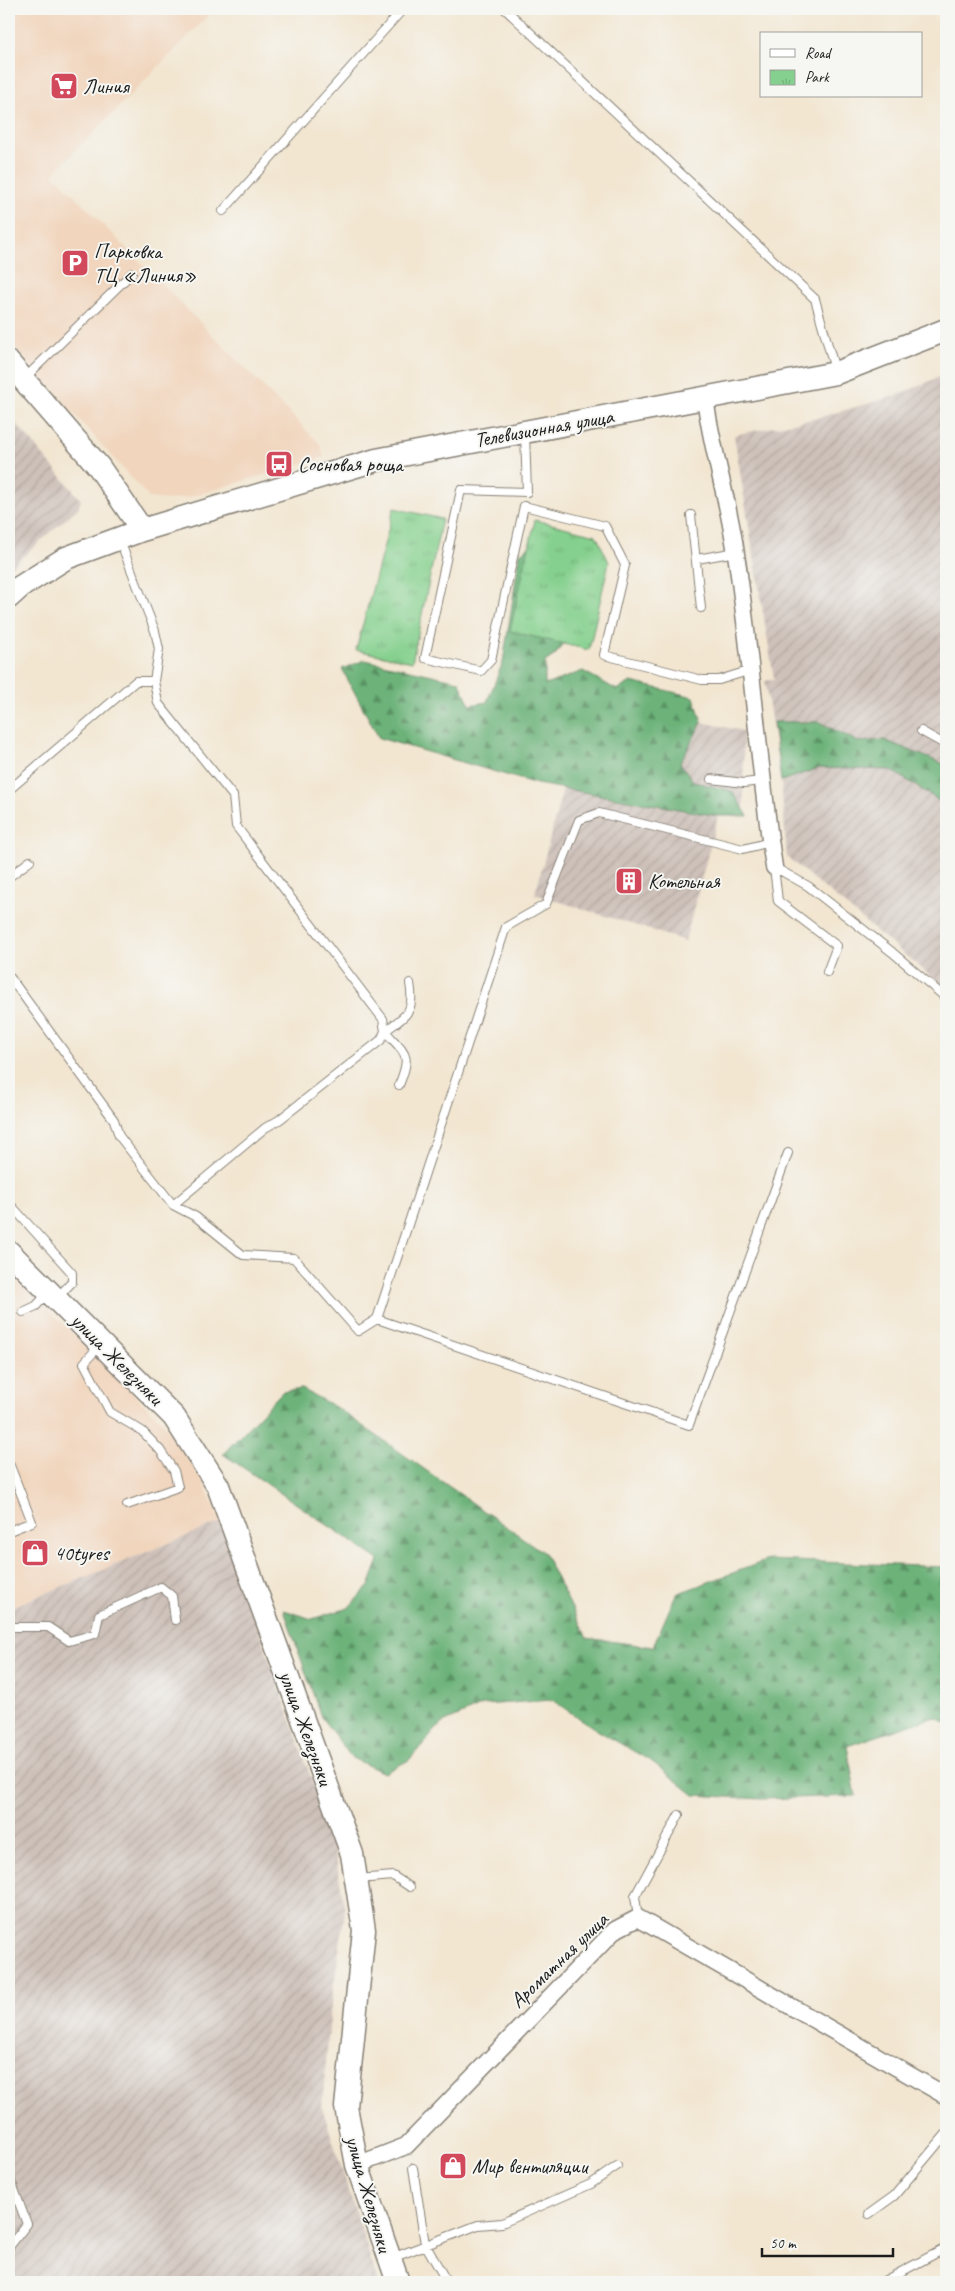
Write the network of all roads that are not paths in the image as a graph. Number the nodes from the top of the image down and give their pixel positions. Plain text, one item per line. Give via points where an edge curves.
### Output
1 (403, 9) edge
2 (506, 9) edge
3 (223, 212) dead end
4 (132, 273) dead end
5 (946, 330) edge
6 (9, 363) edge
7 (836, 373) junction
8 (23, 380) junction
9 (705, 398) junction
10 (525, 431) junction
11 (527, 492) junction
12 (524, 506) junction
13 (691, 515) dead end
14 (142, 530) junction
15 (119, 539) junction
16 (736, 552) junction
17 (696, 559) junction
18 (9, 597) edge
19 (701, 608) dead end
20 (751, 670) junction
21 (154, 681) junction
22 (921, 731) dead end
23 (946, 746) edge
24 (711, 779) dead end
25 (761, 781) junction
26 (9, 790) edge
27 (770, 842) junction
28 (30, 861) dead end
29 (774, 867) junction
30 (9, 877) edge
31 (826, 972) dead end
32 (9, 976) edge
33 (410, 983) dead end
34 (946, 998) edge
35 (385, 1031) junction
36 (399, 1085) dead end
37 (788, 1153) dead end
38 (9, 1203) edge
39 (173, 1205) junction
40 (9, 1252) edge
41 (53, 1295) junction
42 (23, 1312) dead end
43 (377, 1319) junction
44 (102, 1344) junction
45 (9, 1463) edge
46 (127, 1505) dead end
47 (9, 1531) edge
48 (174, 1620) dead end
49 (9, 1627) edge
50 (679, 1815) dead end
51 (356, 1879) junction
52 (410, 1887) dead end
53 (638, 1918) junction
54 (946, 2096) edge
55 (946, 2134) edge
56 (357, 2165) junction
57 (617, 2166) dead end
58 (412, 2168) dead end
59 (9, 2176) edge
60 (869, 2214) dead end
61 (425, 2244) junction
62 (9, 2247) edge
63 (946, 2248) edge
64 (388, 2259) junction
65 (398, 2282) edge
66 (447, 2282) edge
67 (882, 2282) edge

1 - 3 lane
2 - 7 lane via 814,299
4 - 8 lane
5 - 7 street, Телевизионная улица
6 - 8 street
7 - 9 street, Телевизионная улица
8 - 14 street via 99,467
9 - 10 street, Телевизионная улица
9 - 16 street
10 - 11 lane
10 - 14 street, Телевизионная улица via 376,460
11 - 12 lane
11 - 12 lane via 461,490 425,658 481,671 492,660
12 - 20 lane via 605,526 625,564 604,655 702,680 720,680
13 - 17 lane
14 - 15 street
15 - 18 street via 66,558 20,586
15 - 21 lane via 155,631 159,649
16 - 17 lane
16 - 20 street
17 - 19 lane
20 - 25 street
21 - 26 lane via 136,681
21 - 35 lane via 158,703 233,796 236,826 382,1019
22 - 23 lane
24 - 25 lane
25 - 27 street
27 - 29 street
27 - 43 lane via 743,849 599,813 579,820 546,904 506,928
28 - 30 lane
29 - 31 lane via 778,901 837,946
29 - 34 lane via 808,886
32 - 39 lane via 114,1120 119,1136
33 - 35 lane via 412,998 407,1014
35 - 36 lane via 405,1054 407,1066
35 - 39 lane via 381,1040 265,1128
37 - 43 lane via 688,1425
38 - 41 lane via 72,1273 72,1282
39 - 43 lane via 196,1217 243,1255 294,1258 358,1331
40 - 41 street, улица Железняки
41 - 42 lane
41 - 44 street, улица Железняки
44 - 46 lane via 84,1363 110,1412 142,1431 160,1450 174,1471 178,1487
44 - 51 street, улица Железняки via 174,1417 218,1486 352,1854
45 - 47 lane via 32,1522
48 - 49 lane via 172,1596 161,1588 99,1615 95,1634 70,1640 48,1627
50 - 53 lane via 635,1896
51 - 52 lane via 393,1876
51 - 56 street, улица Железняки via 364,1930 346,2107
53 - 54 street, Ароматная улица
53 - 56 street, Ароматная улица via 615,1930 406,2146
55 - 60 lane via 894,2196
56 - 64 street, улица Железняки
57 - 61 lane via 591,2184 502,2223 478,2225
58 - 61 lane
59 - 62 lane via 27,2224
61 - 64 lane
61 - 66 lane
63 - 67 lane
64 - 65 street, улица Железняки

